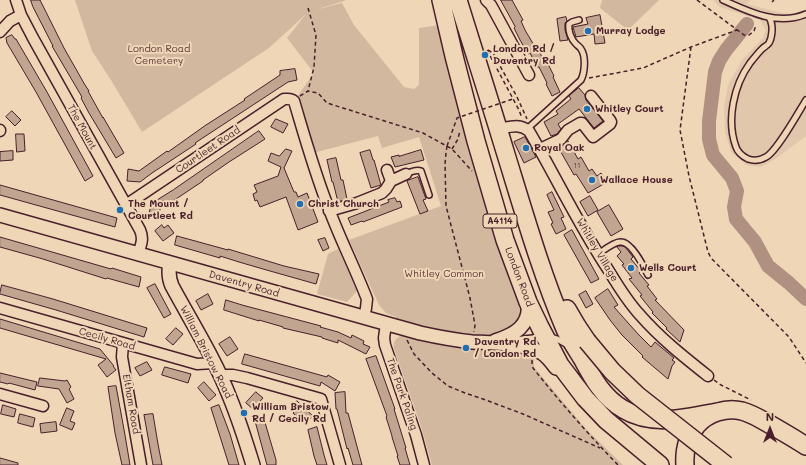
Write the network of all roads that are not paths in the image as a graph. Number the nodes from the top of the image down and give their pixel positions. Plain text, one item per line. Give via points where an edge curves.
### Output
1 (16, 0) edge
2 (441, 0) edge
3 (458, 0) edge
4 (486, 0) edge
5 (723, 0) edge
6 (806, 14) edge
7 (21, 15) junction
8 (768, 17) junction
9 (579, 20) dead end
10 (0, 32) edge
11 (529, 75) dead end
12 (591, 96) dead end
13 (806, 100) edge
14 (528, 127) junction
15 (498, 129) junction
16 (540, 149) junction
17 (387, 170) dead end
18 (406, 174) joint
19 (391, 180) junction
20 (429, 195) dead end
21 (126, 205) junction
22 (329, 211) junction
23 (0, 215) edge
24 (138, 254) junction
25 (598, 254) junction
26 (539, 262) junction
27 (170, 263) junction
28 (648, 275) dead end
29 (528, 302) junction
30 (0, 308) edge
31 (364, 318) junction
32 (386, 324) junction
33 (545, 337) junction
34 (491, 342) junction
35 (123, 343) junction
36 (583, 360) junction
37 (217, 369) junction
38 (708, 376) dead end
39 (0, 394) edge
40 (43, 406) dead end
41 (717, 412) junction
42 (606, 420) junction
43 (806, 446) edge
44 (141, 465) edge
45 (253, 465) edge
46 (340, 465) edge
47 (424, 465) edge
48 (660, 465) edge
49 (685, 465) edge
50 (726, 465) edge

1 - 7 street, The Mount
2 - 29 highway, London Road / A4114 via 476,141 505,240
3 - 15 highway, A4114
4 - 11 street
5 - 8 lane
6 - 8 lane via 783,19
7 - 10 street via 10,21
7 - 21 street, The Mount
8 - 13 lane via 772,31 770,42 750,63 736,91 732,121 738,152 751,160 766,157 776,147
9 - 14 lane via 572,22 569,27 572,40 583,54 582,80
12 - 16 street via 610,120 610,124 593,137 580,123 561,138
14 - 15 street
14 - 16 street, Whitley Village
15 - 26 highway, A4114
16 - 25 street, Whitley Village
17 - 19 street
18 - 19 street
18 - 20 lane via 421,171
19 - 22 street via 382,193
21 - 22 street, Courtleet Road via 289,98 293,101
21 - 24 street, The Mount via 142,234
22 - 31 street via 367,299
23 - 24 street, Daventry Road
24 - 27 street, Daventry Road
25 - 28 lane via 623,241 635,252
25 - 38 street, Whitley Village via 639,314 673,348
26 - 36 highway, A4114 via 566,330
26 - 50 highway, A4114, bridge via 577,326 612,371 637,395
27 - 31 street, Daventry Road
27 - 37 street, William Bristow Road via 172,286
29 - 33 highway, London Road / A4114
29 - 34 street, Daventry Road via 528,315 522,327 510,336
30 - 35 street, Cecily Road
31 - 32 street, Daventry Road
32 - 34 street, Daventry Road via 455,340
32 - 47 street, The Park Paling via 385,345
33 - 34 lane
33 - 36 lane via 567,344
33 - 42 highway, London Road / A4114 via 568,376
34 - 42 street, Daventry Road via 521,346 542,353 573,390
35 - 37 street, Cecily Road
35 - 44 street, Eltham Road via 122,357
36 - 41 highway, A4114 via 592,377 609,398 636,415 666,420
37 - 45 street, William Bristow Road via 231,398
37 - 46 street, Cecily Road via 321,399
39 - 40 street
41 - 43 highway via 746,412
41 - 49 highway via 699,423 690,435 685,451
42 - 48 highway, London Road / A4114

